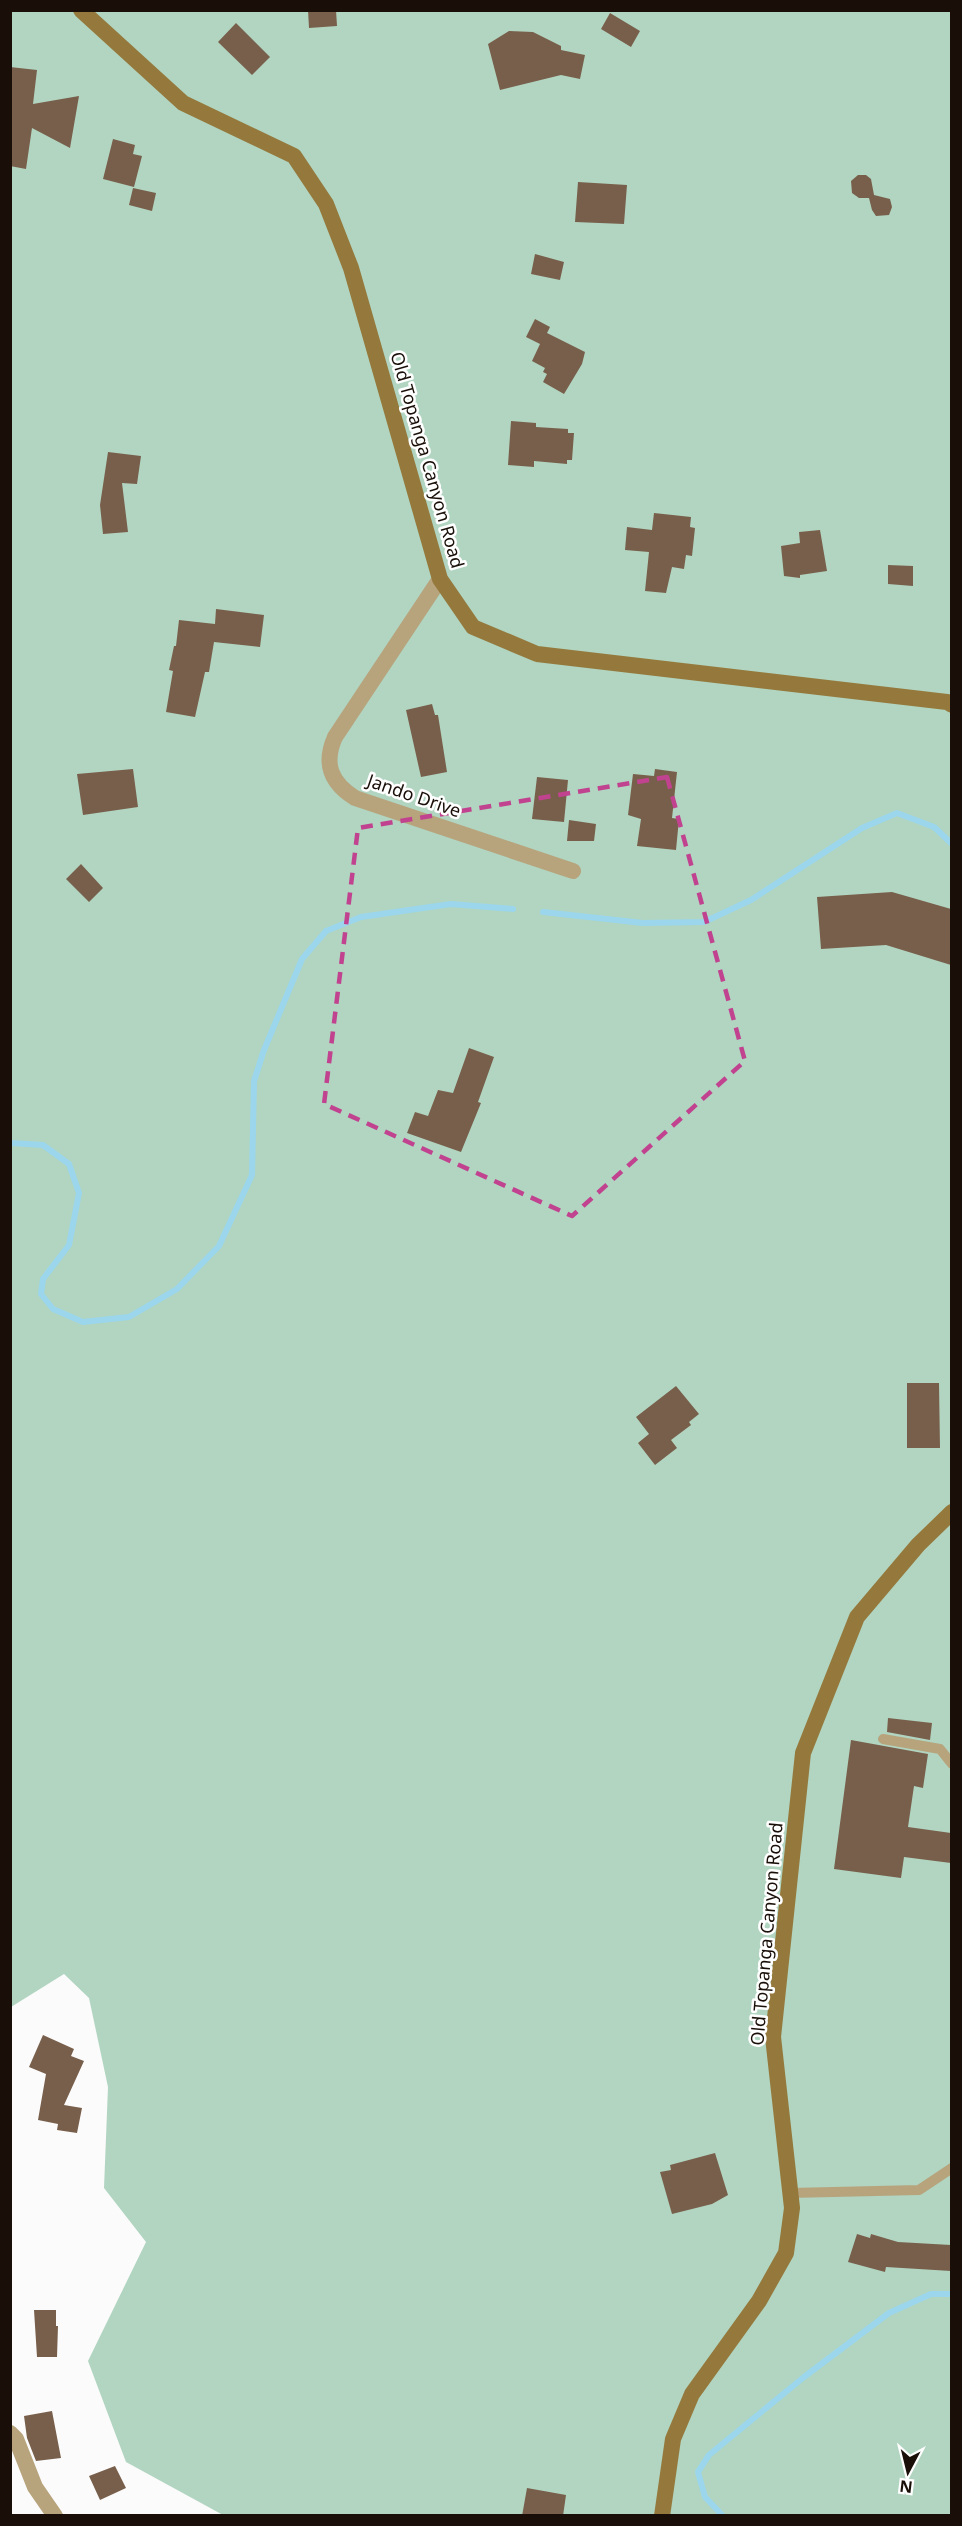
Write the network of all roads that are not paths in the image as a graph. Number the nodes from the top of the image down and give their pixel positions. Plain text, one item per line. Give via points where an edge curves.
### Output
1 (81, 10) edge
2 (440, 579) junction
3 (951, 705) edge
4 (573, 871) dead end
5 (951, 1512) edge
6 (883, 1739) dead end
7 (951, 1764) edge
8 (951, 2168) edge
9 (790, 2193) junction
10 (10, 2433) edge
11 (55, 2516) edge
12 (662, 2516) edge

1 - 2 main road, Old Topanga Canyon Road via 183,103 294,156 327,204 351,268
2 - 3 main road, Old Topanga Canyon Road via 473,627 537,654
2 - 4 street, Jando Drive via 335,737 330,748 329,771 343,790 355,798
5 - 9 main road, Old Topanga Canyon Road via 857,1617 803,1753 773,2037
6 - 7 lane via 940,1749
8 - 9 lane via 919,2190
9 - 12 main road, Old Topanga Canyon Road via 786,2253 759,2301 693,2394 673,2439
10 - 11 street via 35,2487

